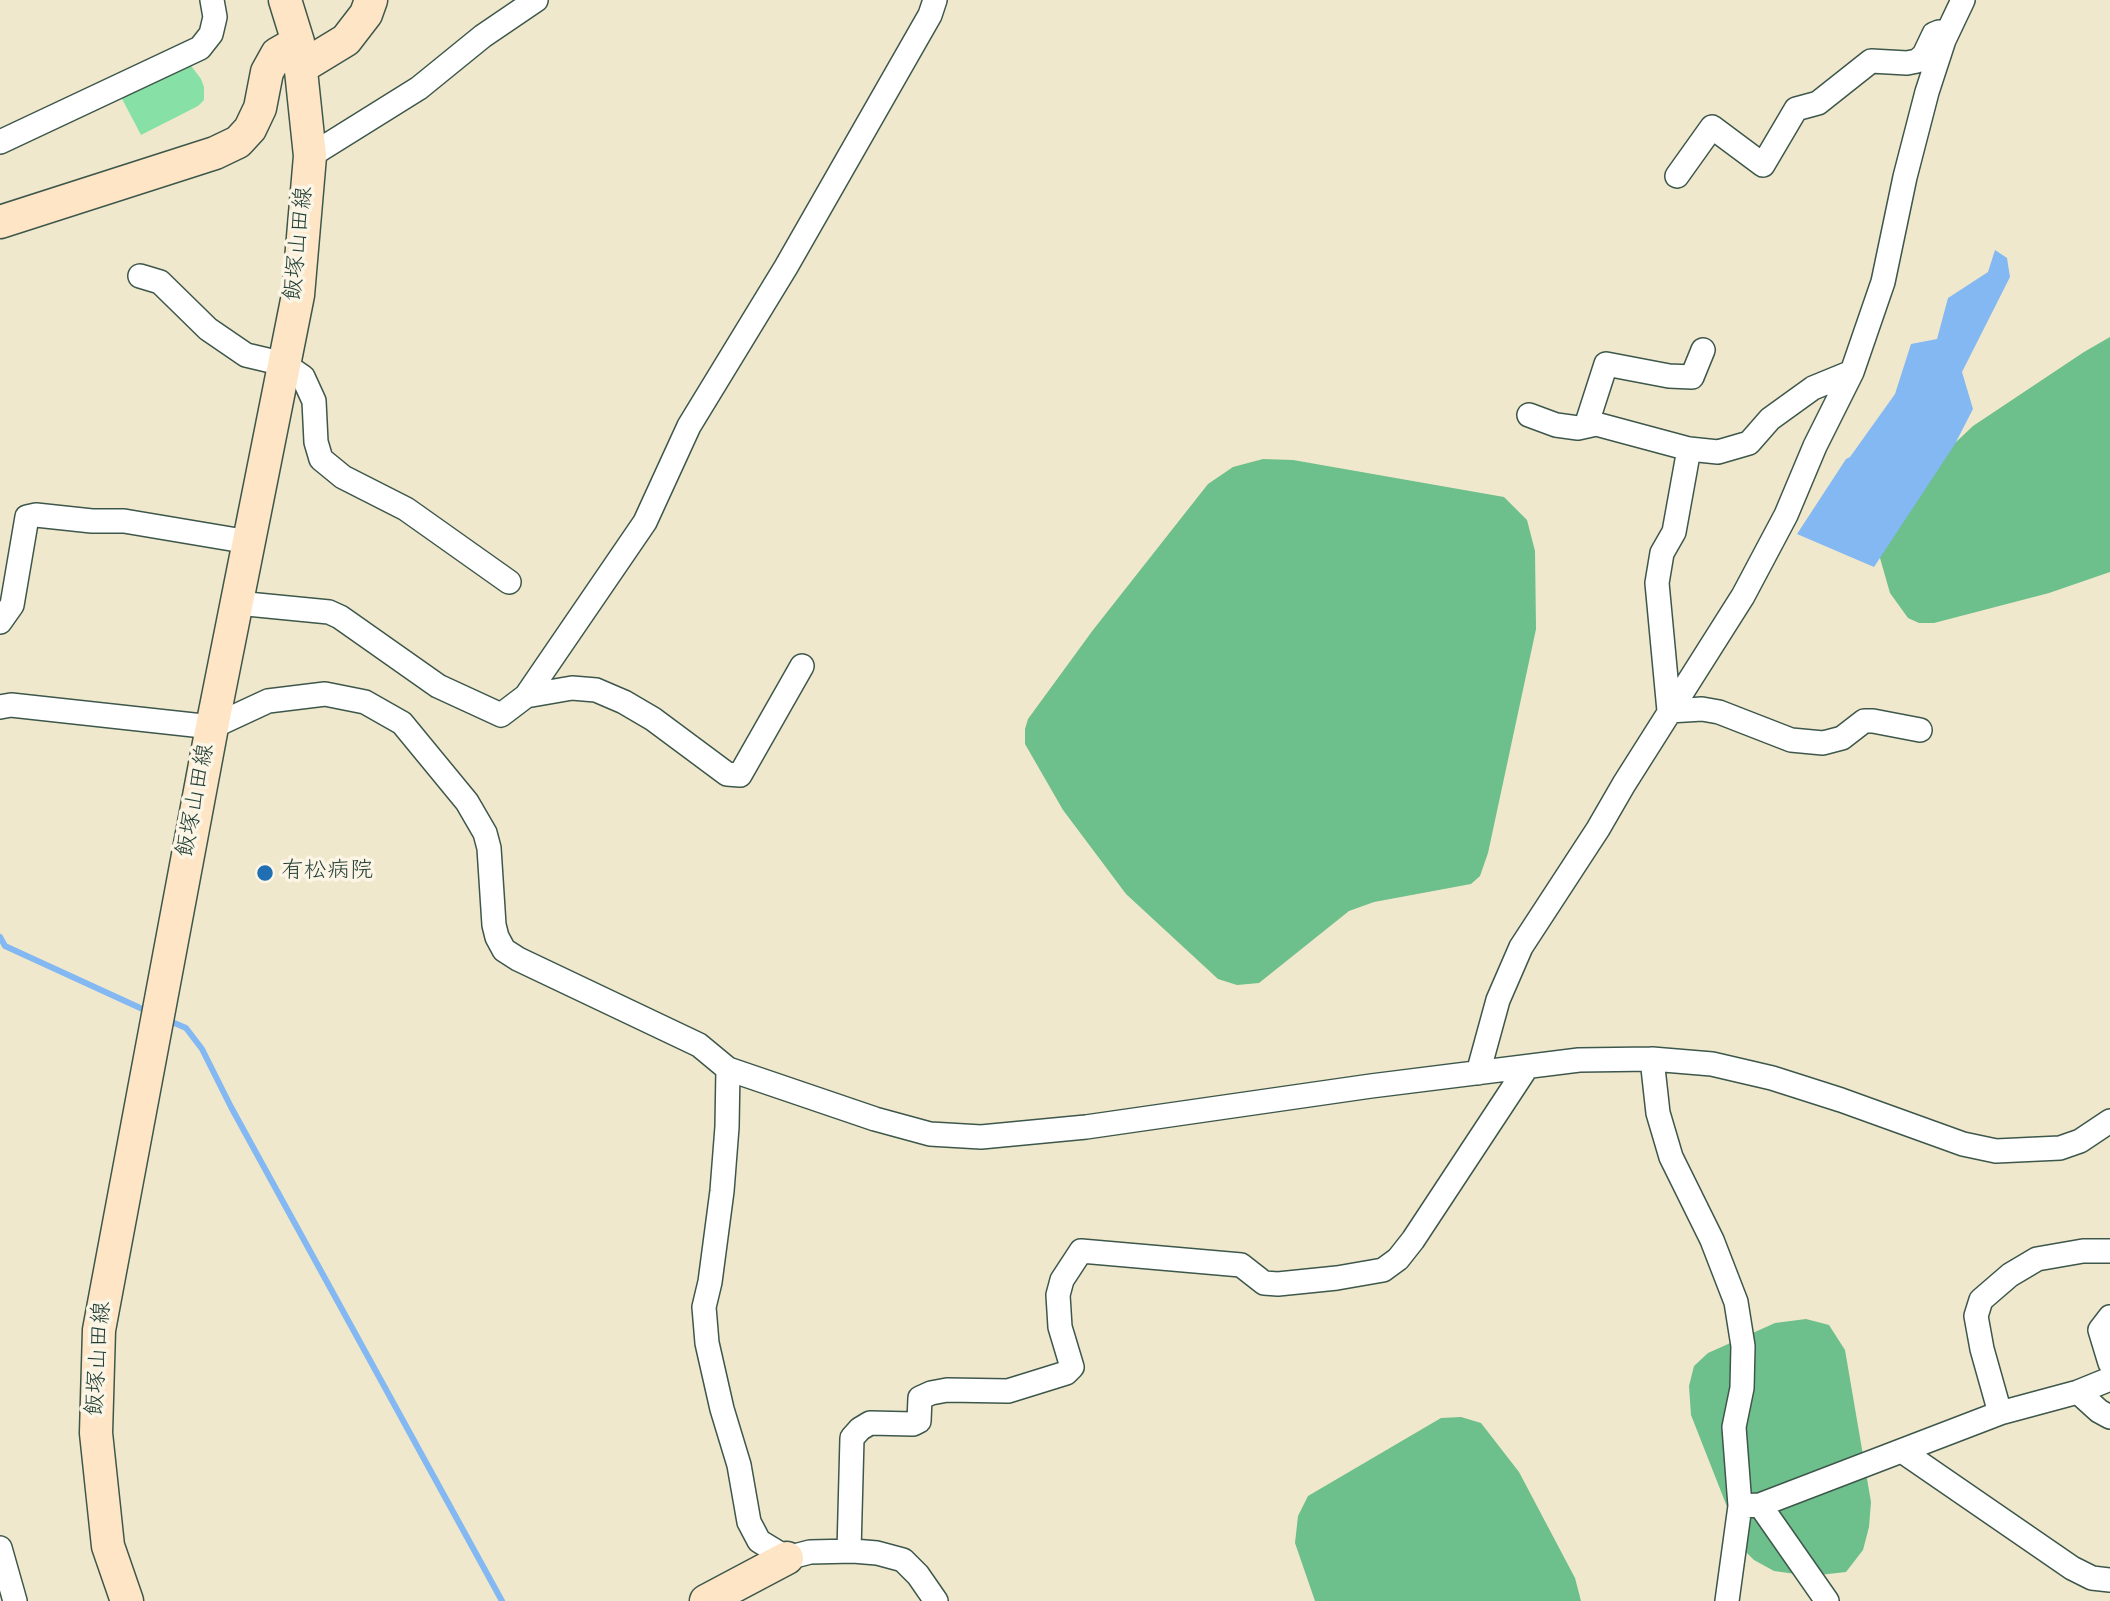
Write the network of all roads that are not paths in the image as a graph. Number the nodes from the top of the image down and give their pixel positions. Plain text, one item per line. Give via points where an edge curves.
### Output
1 (212, 0) edge
2 (285, 0) edge
3 (371, 0) edge
4 (536, 0) edge
5 (1963, 0) edge
6 (936, 5) edge
7 (1951, 25) junction
8 (299, 55) junction
9 (0, 142) edge
10 (310, 156) junction
11 (1677, 176) dead end
12 (0, 222) edge
13 (140, 276) dead end
14 (1703, 350) dead end
15 (284, 365) junction
16 (1852, 372) junction
17 (1529, 415) dead end
18 (1586, 426) junction
19 (1689, 449) junction
20 (249, 542) junction
21 (509, 582) dead end
22 (237, 603) junction
23 (0, 622) edge
24 (802, 666) dead end
25 (526, 696) junction
26 (0, 707) edge
27 (1669, 711) junction
28 (212, 727) junction
29 (1920, 730) dead end
30 (1653, 1059) junction
31 (1527, 1066) junction
32 (728, 1069) junction
33 (1478, 1073) junction
34 (2110, 1121) edge
35 (2110, 1251) edge
36 (2110, 1317) edge
37 (2110, 1363) edge
38 (2110, 1379) edge
39 (2078, 1392) junction
40 (2000, 1413) junction
41 (2110, 1417) edge
42 (1902, 1451) junction
43 (1750, 1506) junction
44 (0, 1548) edge
45 (849, 1551) junction
46 (787, 1558) junction
47 (2110, 1580) edge
48 (15, 1601) edge
49 (128, 1601) edge
50 (706, 1601) edge
51 (936, 1601) edge
52 (1727, 1601) edge
53 (1827, 1601) edge

1 - 9 street via 211,34 200,48
2 - 8 main road, 飯塚山田線
3 - 8 main road via 346,40
4 - 10 street via 419,88
5 - 7 street
6 - 25 street via 689,426 645,522
7 - 11 street via 1934,34 1917,61 1871,61 1818,103 1796,108 1763,165 1712,127
7 - 16 street via 1927,92 1883,282
8 - 10 main road, 飯塚山田線
8 - 12 main road via 277,54 267,72 260,107 238,142
10 - 15 main road, 飯塚山田線 via 298,295
13 - 15 street via 160,282 208,328 246,355
14 - 18 street via 1692,377 1606,364
15 - 20 main road, 飯塚山田線
15 - 21 street via 303,377 314,401 321,458 343,477 406,509
16 - 19 street via 1813,388 1770,419 1749,443 1718,452
16 - 27 street via 1743,596
17 - 18 street via 1556,425
18 - 19 street via 1596,424
19 - 27 street via 1674,532 1662,553 1657,583
20 - 22 main road, 飯塚山田線
20 - 23 street via 124,521 27,517 12,605
22 - 25 street via 329,612 438,686 501,715
22 - 28 main road, 飯塚山田線
24 - 25 street via 740,775 727,774 653,719 596,690 572,688
26 - 28 street
27 - 29 street via 1719,712 1791,740 1823,743 1842,738 1864,721
27 - 33 street via 1521,947 1498,1000
28 - 32 street via 268,701 325,694 365,702 402,723 467,802 485,833 494,925 504,950 699,1045
28 - 49 main road, 飯塚山田線 via 99,1330 96,1433 108,1546
30 - 31 street
30 - 34 street via 1712,1064 1772,1078 1963,1144 1996,1151 2060,1148
30 - 43 street via 1658,1113 1671,1157 1736,1302 1743,1346 1742,1388 1734,1427
31 - 33 street
31 - 45 street via 1413,1240 1383,1270 1278,1284 1264,1283 1241,1265 1081,1251 1062,1280 1058,1296 1060,1327 1072,1367 1066,1373 1008,1391 931,1393 920,1398 919,1421 914,1424 870,1423 852,1438
32 - 33 street via 930,1134 981,1137
32 - 46 street via 722,1191 704,1307 706,1343 739,1465 749,1522 760,1541
35 - 40 street via 2037,1259 1982,1300 1976,1315
36 - 37 street via 2100,1330
38 - 39 street
39 - 40 street
39 - 41 street
40 - 42 street
42 - 43 street
42 - 47 street via 2072,1568 2092,1578
43 - 52 street
43 - 53 street
44 - 48 street
45 - 46 street
45 - 51 street via 903,1560
46 - 50 main road

